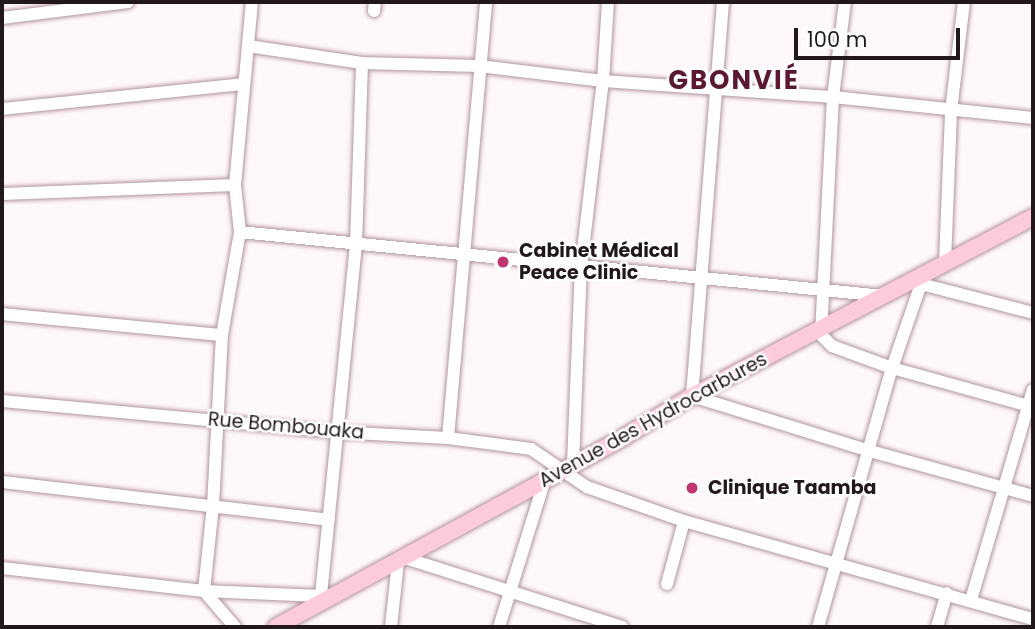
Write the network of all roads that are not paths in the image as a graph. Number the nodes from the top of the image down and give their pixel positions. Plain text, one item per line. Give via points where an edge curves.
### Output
1 (128, 2) edge
2 (252, 2) edge
3 (486, 2) edge
4 (608, 2) edge
5 (723, 2) edge
6 (845, 2) edge
7 (964, 2) edge
8 (2, 18) edge
9 (248, 46) junction
10 (362, 62) junction
11 (479, 66) junction
12 (603, 81) junction
13 (244, 83) junction
14 (715, 90) junction
15 (833, 97) junction
16 (2, 109) edge
17 (951, 111) junction
18 (1033, 118) edge
19 (235, 185) junction
20 (2, 194) edge
21 (1033, 217) edge
22 (240, 232) junction
23 (356, 244) junction
24 (466, 255) junction
25 (945, 262) junction
26 (582, 267) junction
27 (701, 277) junction
28 (918, 281) junction
29 (824, 288) junction
30 (883, 296) junction
31 (1033, 313) edge
32 (2, 314) edge
33 (820, 330) junction
34 (222, 335) junction
35 (892, 368) junction
36 (1033, 390) edge
37 (692, 396) junction
38 (2, 401) edge
39 (1031, 406) edge
40 (216, 420) junction
41 (335, 432) junction
42 (448, 438) junction
43 (870, 450) junction
44 (568, 467) junction
45 (545, 479) junction
46 (2, 482) edge
47 (1004, 487) junction
48 (1033, 496) edge
49 (213, 506) junction
50 (328, 520) junction
51 (684, 521) junction
52 (402, 560) junction
53 (836, 565) junction
54 (2, 568) edge
55 (667, 584) dead end
56 (204, 591) junction
57 (510, 592) junction
58 (947, 593) junction
59 (971, 600) junction
60 (320, 601) junction
61 (1033, 619) edge
62 (235, 627) edge
63 (276, 627) edge
64 (391, 627) edge
65 (499, 627) edge
66 (622, 627) edge
67 (818, 627) edge
68 (937, 627) edge

1 - 8 street
2 - 9 street
3 - 11 street
4 - 12 street
5 - 14 street
6 - 15 street
7 - 17 street
9 - 10 street
9 - 13 street
10 - 11 street
10 - 23 street
11 - 12 street
11 - 24 street
12 - 14 street
12 - 26 street
13 - 16 street
13 - 19 street
14 - 15 street
14 - 27 street
15 - 17 street
15 - 29 street
17 - 18 street
17 - 25 street
19 - 20 street
19 - 22 street
21 - 25 main road, Avenue des Hydrocarbures
22 - 23 street
22 - 34 street
23 - 24 street
23 - 41 street
24 - 26 street
24 - 42 street
25 - 28 main road, Avenue des Hydrocarbures
26 - 27 street
26 - 44 street
27 - 29 street
27 - 37 street
28 - 30 main road, Avenue des Hydrocarbures
28 - 31 street
28 - 35 street
29 - 30 street
29 - 33 street
30 - 33 main road, Avenue des Hydrocarbures
32 - 34 street
33 - 35 street via 823,340 832,346
33 - 37 main road, Avenue des Hydrocarbures
34 - 40 street
35 - 39 street
35 - 43 street
36 - 39 street
37 - 43 street
37 - 44 main road, Avenue des Hydrocarbures
38 - 40 street, Rue Bombouaka
39 - 47 street
40 - 41 street, Rue Bombouaka
40 - 49 street
41 - 42 street, Rue Bombouaka
41 - 50 street
42 - 44 street, Rue Bombouaka via 531,450
43 - 47 street
43 - 53 street
44 - 45 main road, Avenue des Hydrocarbures
44 - 51 street, Rue Bombouaka via 587,487
45 - 52 main road, Avenue des Hydrocarbures
45 - 57 street
46 - 49 street
47 - 48 street
47 - 59 street
49 - 50 street
49 - 56 street
50 - 60 street
51 - 53 street, Rue Bombouaka
51 - 55 street
52 - 57 street
52 - 60 main road, Avenue des Hydrocarbures
52 - 64 street
53 - 58 street, Rue Bombouaka
53 - 67 street
54 - 56 street
56 - 60 street
56 - 62 street
57 - 65 street
57 - 66 street
58 - 59 street, Rue Bombouaka
58 - 68 street
59 - 61 street, Rue Bombouaka
60 - 63 main road, Avenue des Hydrocarbures

